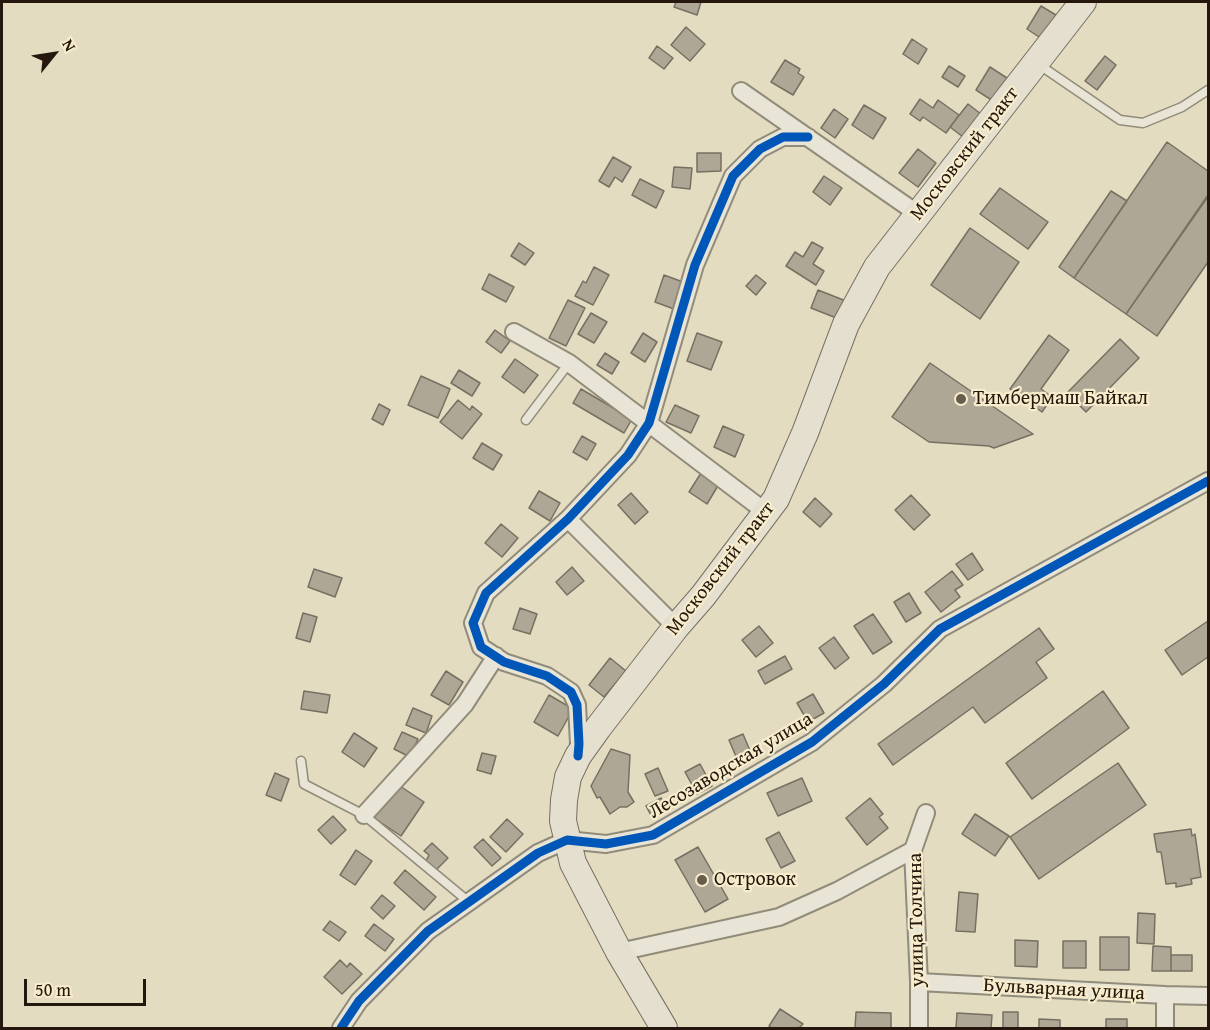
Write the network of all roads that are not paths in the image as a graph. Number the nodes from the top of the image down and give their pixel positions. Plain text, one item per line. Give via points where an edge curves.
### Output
1 (1083, 2) edge
2 (1035, 62) junction
3 (1209, 90) edge
4 (741, 91) dead end
5 (808, 137) junction
6 (918, 214) junction
7 (514, 332) dead end
8 (569, 363) junction
9 (526, 420) dead end
10 (649, 423) junction
11 (1209, 482) edge
12 (767, 513) junction
13 (568, 519) junction
14 (676, 627) junction
15 (496, 656) junction
16 (578, 756) junction
17 (301, 761) dead end
18 (926, 813) dead end
19 (364, 815) junction
20 (567, 840) junction
21 (913, 850) junction
22 (469, 902) junction
23 (619, 952) junction
24 (919, 982) junction
25 (1165, 995) junction
26 (1209, 996) edge
27 (341, 1029) edge
28 (664, 1029) edge
29 (919, 1029) edge
30 (1165, 1029) edge

1 - 2 main road, Московский тракт
2 - 3 lane via 1120,120 1143,123 1182,107
2 - 6 main road, Московский тракт
4 - 5 street
5 - 6 street
5 - 10 street via 783,137 760,149 733,176 695,265
6 - 12 main road, Московский тракт via 877,267 846,324 805,433
7 - 8 street
8 - 9 lane
8 - 10 street
10 - 12 street
10 - 13 street via 628,455
11 - 20 street, Лесозаводская улица via 940,629 884,684 812,742 653,835 606,844
12 - 14 main road, Московский тракт
13 - 14 street
13 - 15 street via 486,593 472,623 481,647
14 - 16 main road, Московский тракт
15 - 16 street via 547,676 571,692 577,705
15 - 19 street via 465,704
16 - 20 main road, Московский тракт via 568,777 564,800
17 - 19 lane via 304,784
18 - 21 street, улица Толчина
19 - 22 lane
20 - 22 street via 538,854
20 - 23 main road, Московский тракт via 573,863
21 - 23 street via 779,917
21 - 24 street, улица Толчина
22 - 27 street via 428,931 359,1001
23 - 28 main road, Московский тракт
24 - 25 street, Бульварная улица
24 - 29 street, улица Толчина
25 - 26 street, Бульварная улица
25 - 30 street

